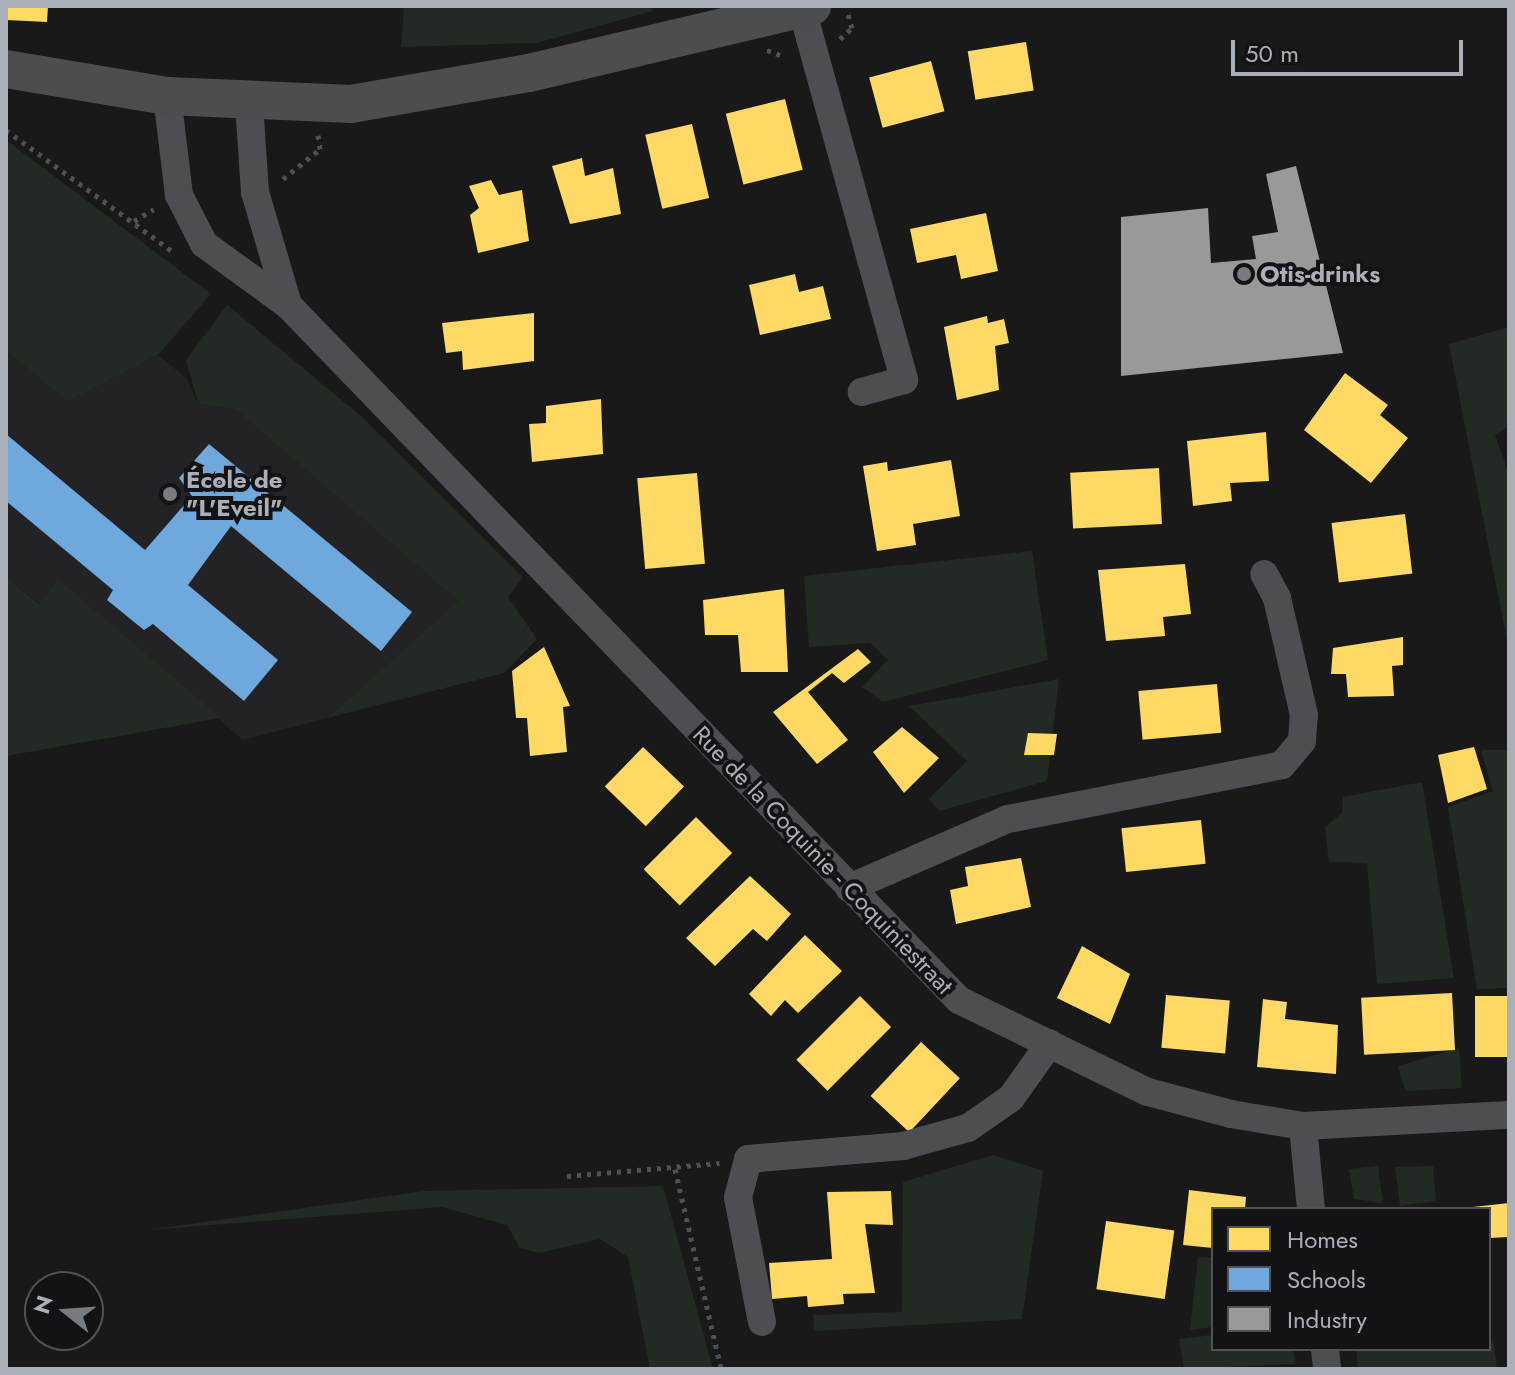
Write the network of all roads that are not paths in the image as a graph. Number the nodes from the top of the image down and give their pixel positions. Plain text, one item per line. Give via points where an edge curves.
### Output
1 (807, 7) edge
2 (6, 69) edge
3 (167, 96) junction
4 (249, 104) junction
5 (288, 305) junction
6 (862, 392) dead end
7 (1264, 574) dead end
8 (849, 888) junction
9 (1050, 1043) junction
10 (1509, 1115) edge
11 (1303, 1126) junction
12 (1311, 1207) edge
13 (762, 1322) dead end

1 - 4 main road via 409,98
1 - 6 street via 904,380
2 - 3 main road
3 - 4 main road
3 - 5 street, Rue de la Coquinie - Coquiniestraat via 189,226
4 - 5 street, Rue de la Coquinie - Coquiniestraat via 255,192
5 - 8 street, Rue de la Coquinie - Coquiniestraat
7 - 8 street via 1277,598 1304,715 1302,741 1282,765 1008,819
8 - 9 street, Rue de la Coquinie - Coquiniestraat via 959,1000
9 - 11 street, Rue de la Coquinie - Coquiniestraat via 1148,1092
9 - 13 street via 1011,1098 968,1128 903,1146 748,1159 738,1197
10 - 11 street, Rue de la Coquinie - Coquiniestraat
11 - 12 street

